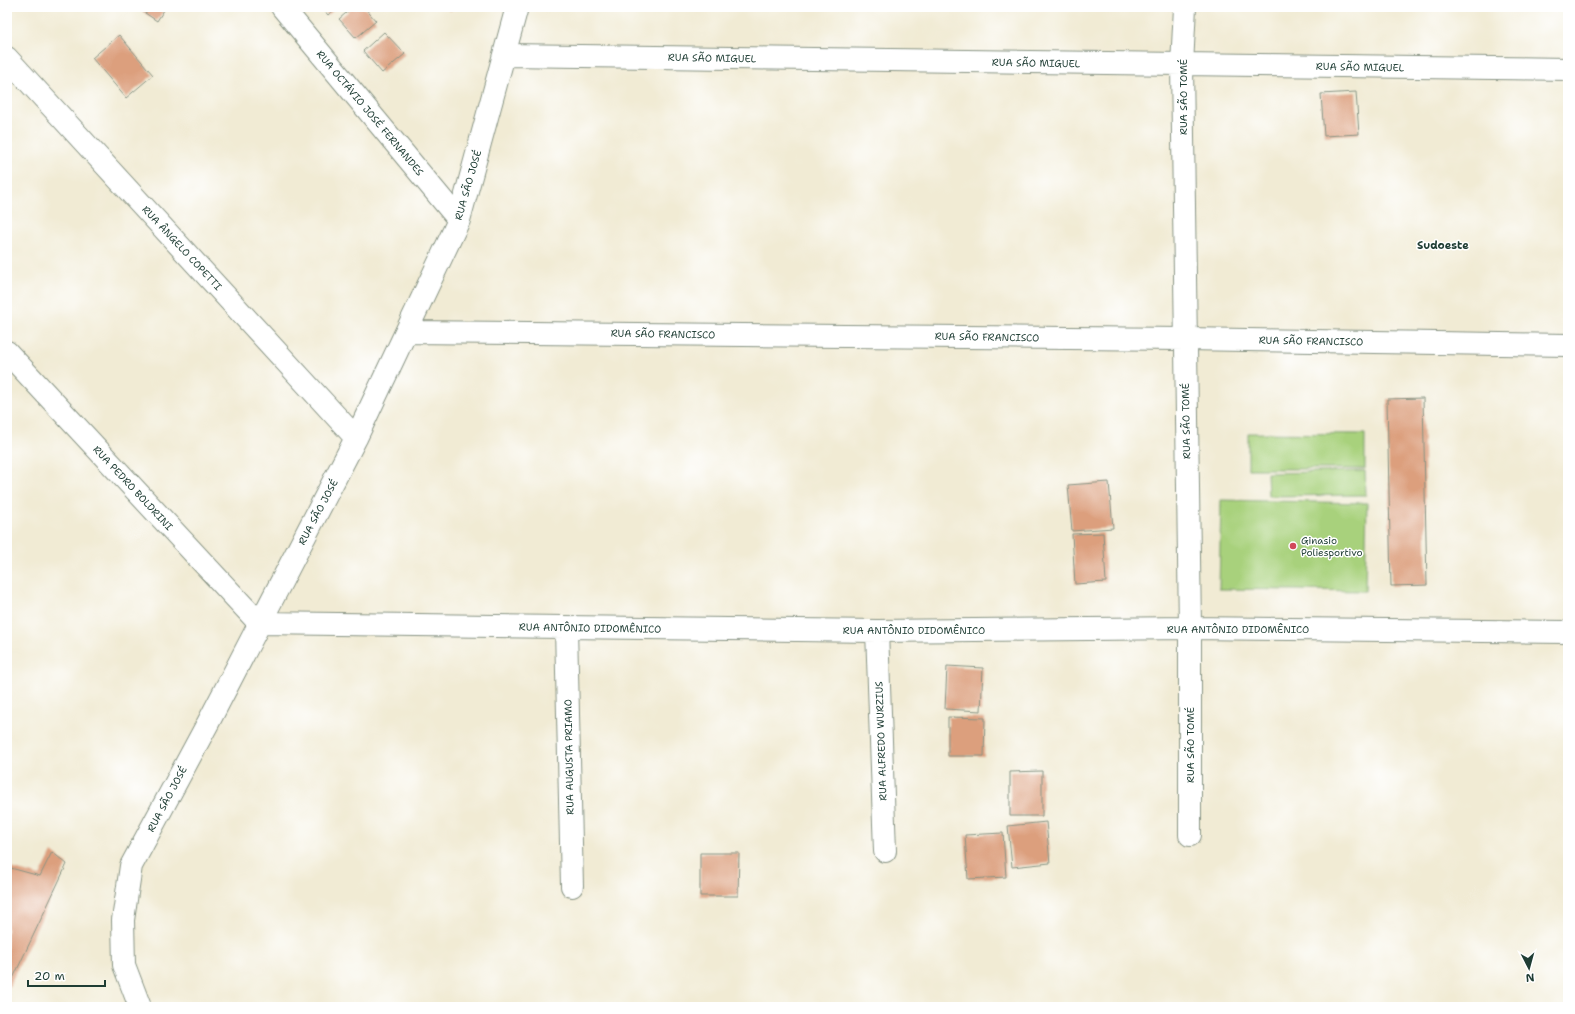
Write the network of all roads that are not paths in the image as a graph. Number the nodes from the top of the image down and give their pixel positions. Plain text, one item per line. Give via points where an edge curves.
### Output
1 (282, 7) edge
2 (517, 7) edge
3 (1185, 7) edge
4 (505, 55) junction
5 (7, 58) edge
6 (1182, 65) junction
7 (1568, 70) edge
8 (458, 220) junction
9 (406, 332) junction
10 (1185, 339) junction
11 (1568, 345) edge
12 (7, 352) edge
13 (356, 438) junction
14 (259, 623) junction
15 (566, 628) junction
16 (1190, 628) junction
17 (877, 631) junction
18 (1568, 632) edge
19 (1190, 835) dead end
20 (884, 851) dead end
21 (572, 886) dead end
22 (140, 1007) edge

1 - 8 street, RUA OCTÁVIO JOSÉ FERNANDES
2 - 4 street, RUA SÃO JOSÉ
3 - 6 street, RUA SÃO TOMÉ
4 - 6 street, RUA SÃO MIGUEL
4 - 8 street, RUA SÃO JOSÉ
5 - 13 street, RUA ÂNGELO COPETTI
6 - 7 street, RUA SÃO MIGUEL
6 - 10 street, RUA SÃO TOMÉ
8 - 9 street, RUA SÃO JOSÉ
9 - 10 street, RUA SÃO FRANCISCO
9 - 13 street, RUA SÃO JOSÉ
10 - 11 street, RUA SÃO FRANCISCO
10 - 16 street, RUA SÃO TOMÉ
12 - 14 street, RUA PEDRO BOLDRINI
13 - 14 street, RUA SÃO JOSÉ
14 - 15 street, RUA ANTÔNIO DIDOMÊNICO
14 - 22 street, RUA SÃO JOSÉ via 131,866 124,920 124,965
15 - 17 street, RUA ANTÔNIO DIDOMÊNICO
15 - 21 street, RUA AUGUSTA PRIAMO
16 - 17 street, RUA ANTÔNIO DIDOMÊNICO
16 - 18 street, RUA ANTÔNIO DIDOMÊNICO
16 - 19 street, RUA SÃO TOMÉ
17 - 20 street, RUA ALFREDO WURZIUS

